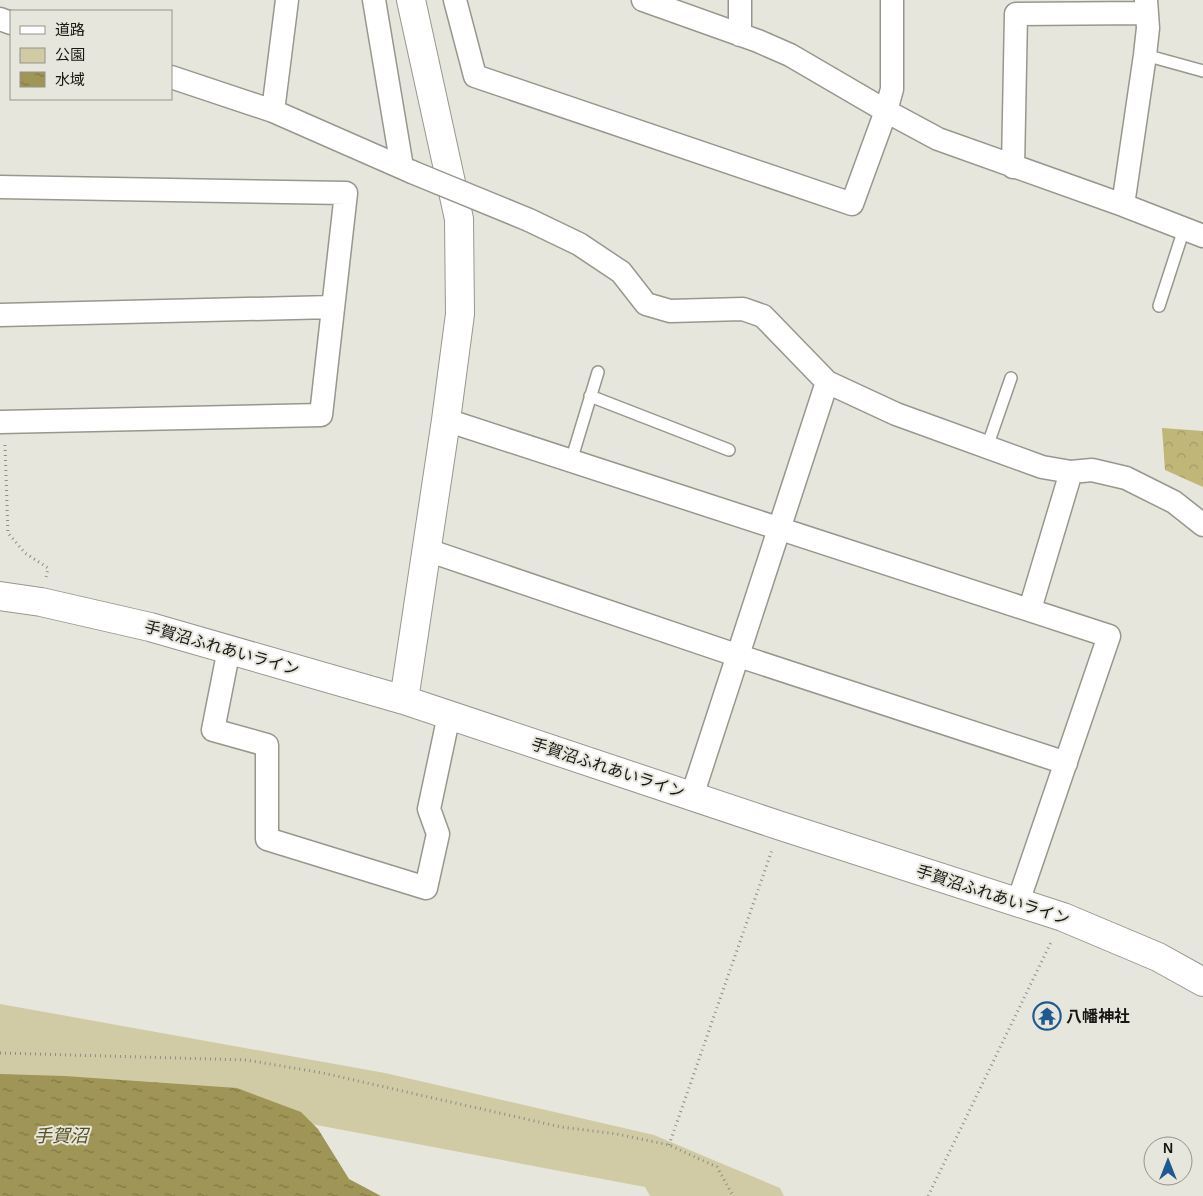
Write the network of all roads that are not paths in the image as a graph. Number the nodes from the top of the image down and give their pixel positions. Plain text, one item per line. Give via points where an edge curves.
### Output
1 (287, 0) edge
2 (374, 0) edge
3 (410, 0) edge
4 (455, 0) edge
5 (740, 0) edge
6 (892, 0) edge
7 (654, 2) edge
8 (1146, 7) edge
9 (740, 35) junction
10 (1145, 55) junction
11 (1203, 71) edge
12 (172, 77) edge
13 (273, 111) junction
14 (886, 111) junction
15 (1013, 167) junction
16 (407, 170) junction
17 (0, 187) edge
18 (1123, 205) junction
19 (1194, 232) edge
20 (1159, 306) dead end
21 (333, 307) junction
22 (0, 315) edge
23 (598, 372) dead end
24 (1011, 378) dead end
25 (827, 382) junction
26 (590, 396) junction
27 (446, 420) junction
28 (2, 422) edge
29 (986, 447) junction
30 (729, 450) dead end
31 (571, 462) junction
32 (1071, 472) junction
33 (1203, 525) edge
34 (779, 528) junction
35 (427, 550) junction
36 (0, 596) edge
37 (1030, 609) junction
38 (229, 649) junction
39 (739, 656) junction
40 (404, 700) junction
41 (448, 715) junction
42 (1066, 763) junction
43 (692, 796) junction
44 (1018, 902) junction
45 (1203, 982) edge

1 - 13 street
2 - 16 street
3 - 27 street via 459,219 460,314
4 - 14 street via 475,76 852,204
5 - 9 street
6 - 14 street via 892,88
7 - 9 street
8 - 10 street
8 - 15 street via 1016,14
9 - 14 street via 790,55
10 - 11 lane
10 - 18 street
12 - 13 street
13 - 16 street
14 - 15 street via 938,139
15 - 18 street
16 - 25 street, bridge via 579,244 621,272 646,304 670,311 743,309 763,316
17 - 21 street via 346,193
18 - 19 street
19 - 20 lane
21 - 22 street
21 - 28 street via 321,415
23 - 26 lane
24 - 29 lane
25 - 29 street via 896,414
25 - 34 street
26 - 30 lane
26 - 31 lane
27 - 31 street
27 - 35 street
29 - 32 street via 1042,467
31 - 34 street
32 - 33 street via 1092,470 1136,482 1174,502
32 - 37 street
34 - 37 street
34 - 39 street
35 - 39 street
35 - 40 street
36 - 38 street, 手賀沼ふれあいライン via 113,618
37 - 42 street via 1109,636
38 - 40 street, 手賀沼ふれあいライン
38 - 41 street via 213,730 267,745 267,839 426,888 438,834 429,809
39 - 42 street
39 - 43 street
40 - 41 street, 手賀沼ふれあいライン
41 - 43 street, 手賀沼ふれあいライン
42 - 44 street
43 - 44 street, 手賀沼ふれあいライン
44 - 45 street, 手賀沼ふれあいライン via 1158,957

